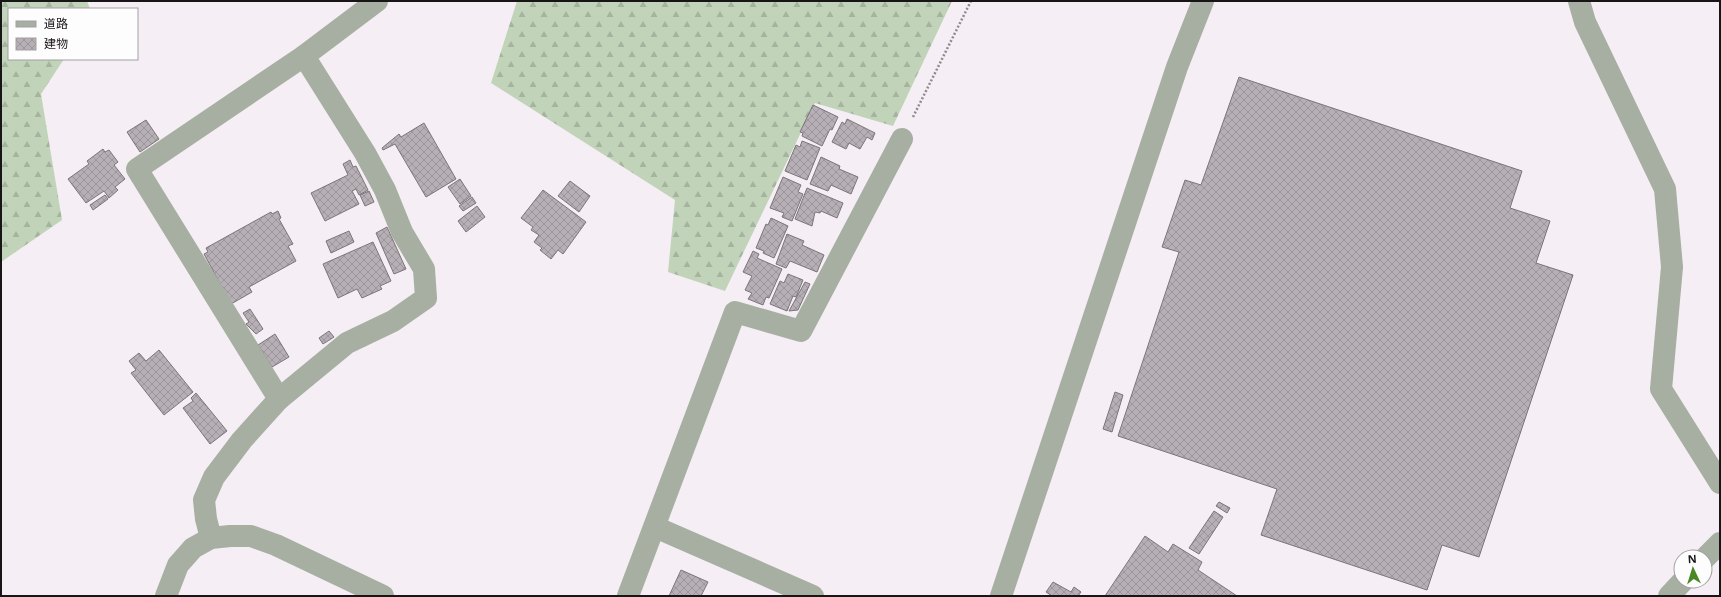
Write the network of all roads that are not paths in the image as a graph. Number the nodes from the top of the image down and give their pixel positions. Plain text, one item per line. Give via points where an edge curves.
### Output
1 (377, 1) edge
2 (1202, 1) edge
3 (1579, 1) edge
4 (304, 56) junction
5 (902, 139) road end
6 (279, 399) junction
7 (1720, 483) edge
8 (655, 527) junction
9 (211, 538) junction
10 (166, 596) edge
11 (383, 596) edge
12 (628, 596) edge
13 (813, 596) edge
14 (1001, 596) edge

1 - 4 street
2 - 14 street via 1177,68
3 - 7 street via 1585,22 1665,189 1672,267 1660,389
4 - 6 street via 365,153 385,190 402,232 424,269 426,298 393,321 347,343
4 - 6 street via 137,169
5 - 8 street via 801,331 735,312
6 - 9 street via 242,440 214,477 204,500
8 - 12 street
8 - 13 street
9 - 10 street via 193,548 178,565
9 - 11 street via 251,536 276,545

